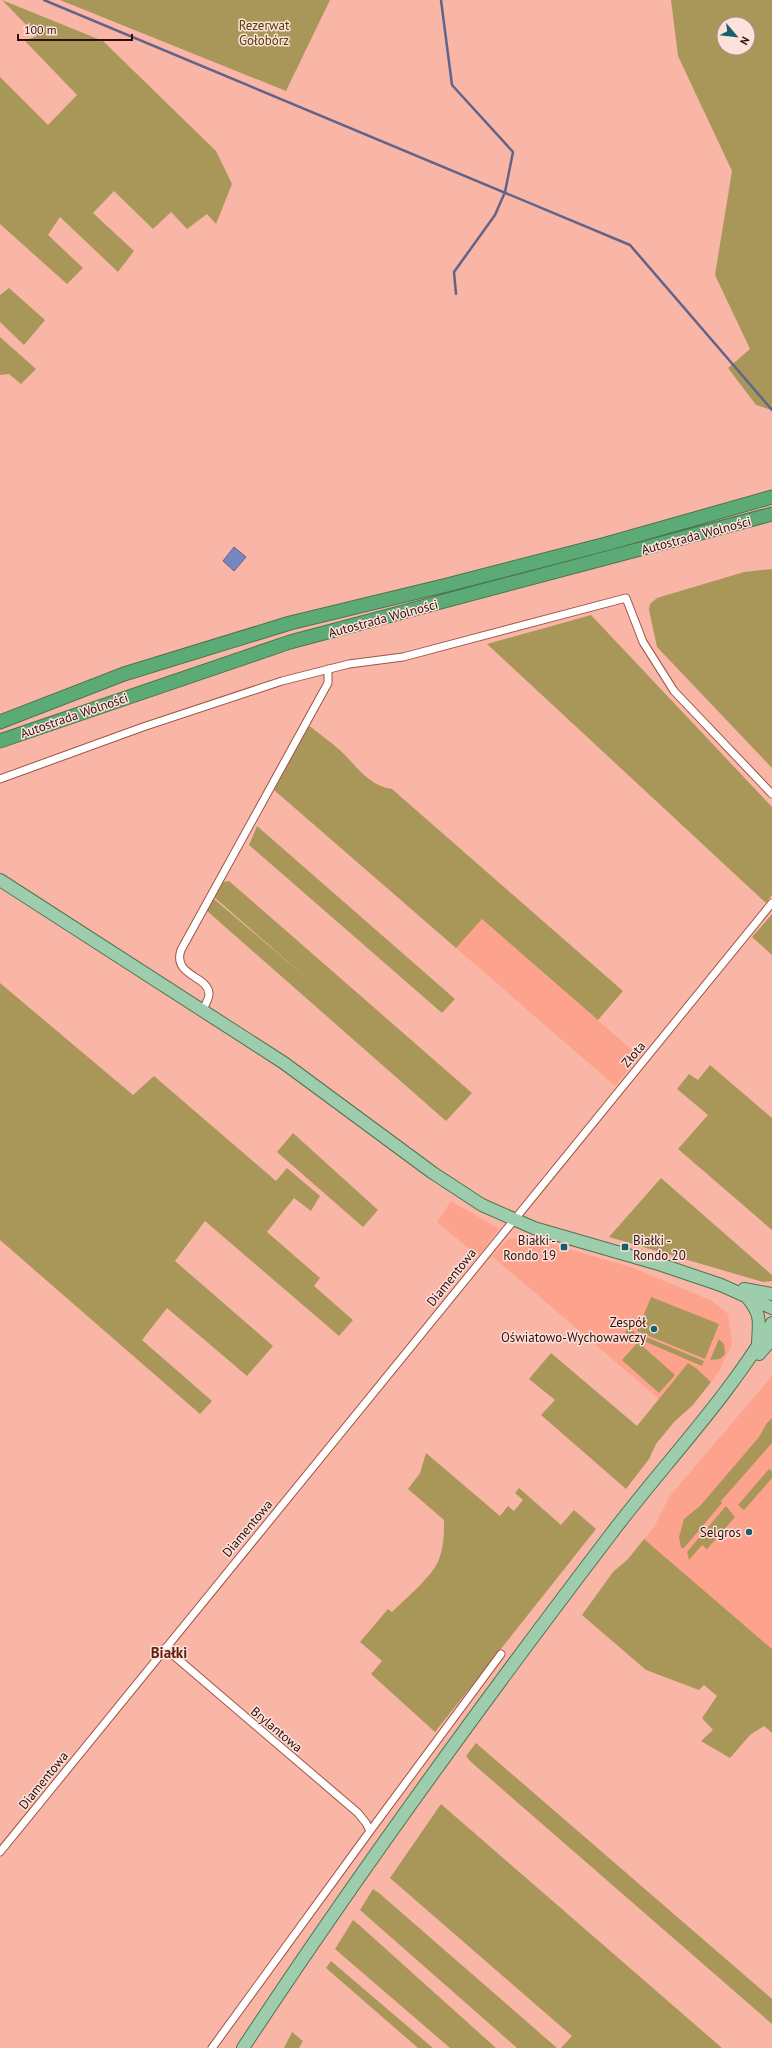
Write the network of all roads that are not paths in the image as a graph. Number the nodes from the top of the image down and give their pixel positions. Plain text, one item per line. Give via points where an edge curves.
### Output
1 (772, 497) edge
2 (772, 514) edge
3 (328, 669) junction
4 (0, 722) edge
5 (0, 741) edge
6 (0, 779) edge
7 (772, 794) edge
8 (0, 880) edge
9 (772, 904) edge
10 (202, 1009) junction
11 (514, 1220) junction
12 (721, 1285) junction
13 (772, 1294) edge
14 (746, 1295) junction
15 (772, 1308) edge
16 (772, 1323) edge
17 (772, 1339) edge
18 (758, 1344) junction
19 (723, 1393) junction
20 (164, 1648) junction
21 (501, 1654) dead end
22 (370, 1830) junction
23 (0, 1852) edge
24 (212, 2048) edge
25 (243, 2048) edge

1 - 4 highway, Autostrada Wolności via 461,582 290,622 124,674
2 - 5 highway, Autostrada Wolności via 290,642
3 - 6 street via 282,681 143,727
3 - 7 street via 403,657 626,598 643,642 674,691
3 - 10 street via 328,683 179,955 183,968 208,988 209,996
8 - 10 main road
9 - 11 street, Złota
10 - 11 main road via 284,1063 447,1183 482,1205
11 - 12 main road
11 - 20 street, Diamentowa
12 - 13 main road
12 - 14 main road
14 - 15 main road
14 - 18 main road via 759,1316
16 - 18 main road
17 - 19 main road
18 - 19 main road
19 - 25 main road via 611,1534 410,1803
20 - 22 street, Brylantowa via 358,1813
20 - 23 street, Diamentowa
21 - 22 street
22 - 24 street

